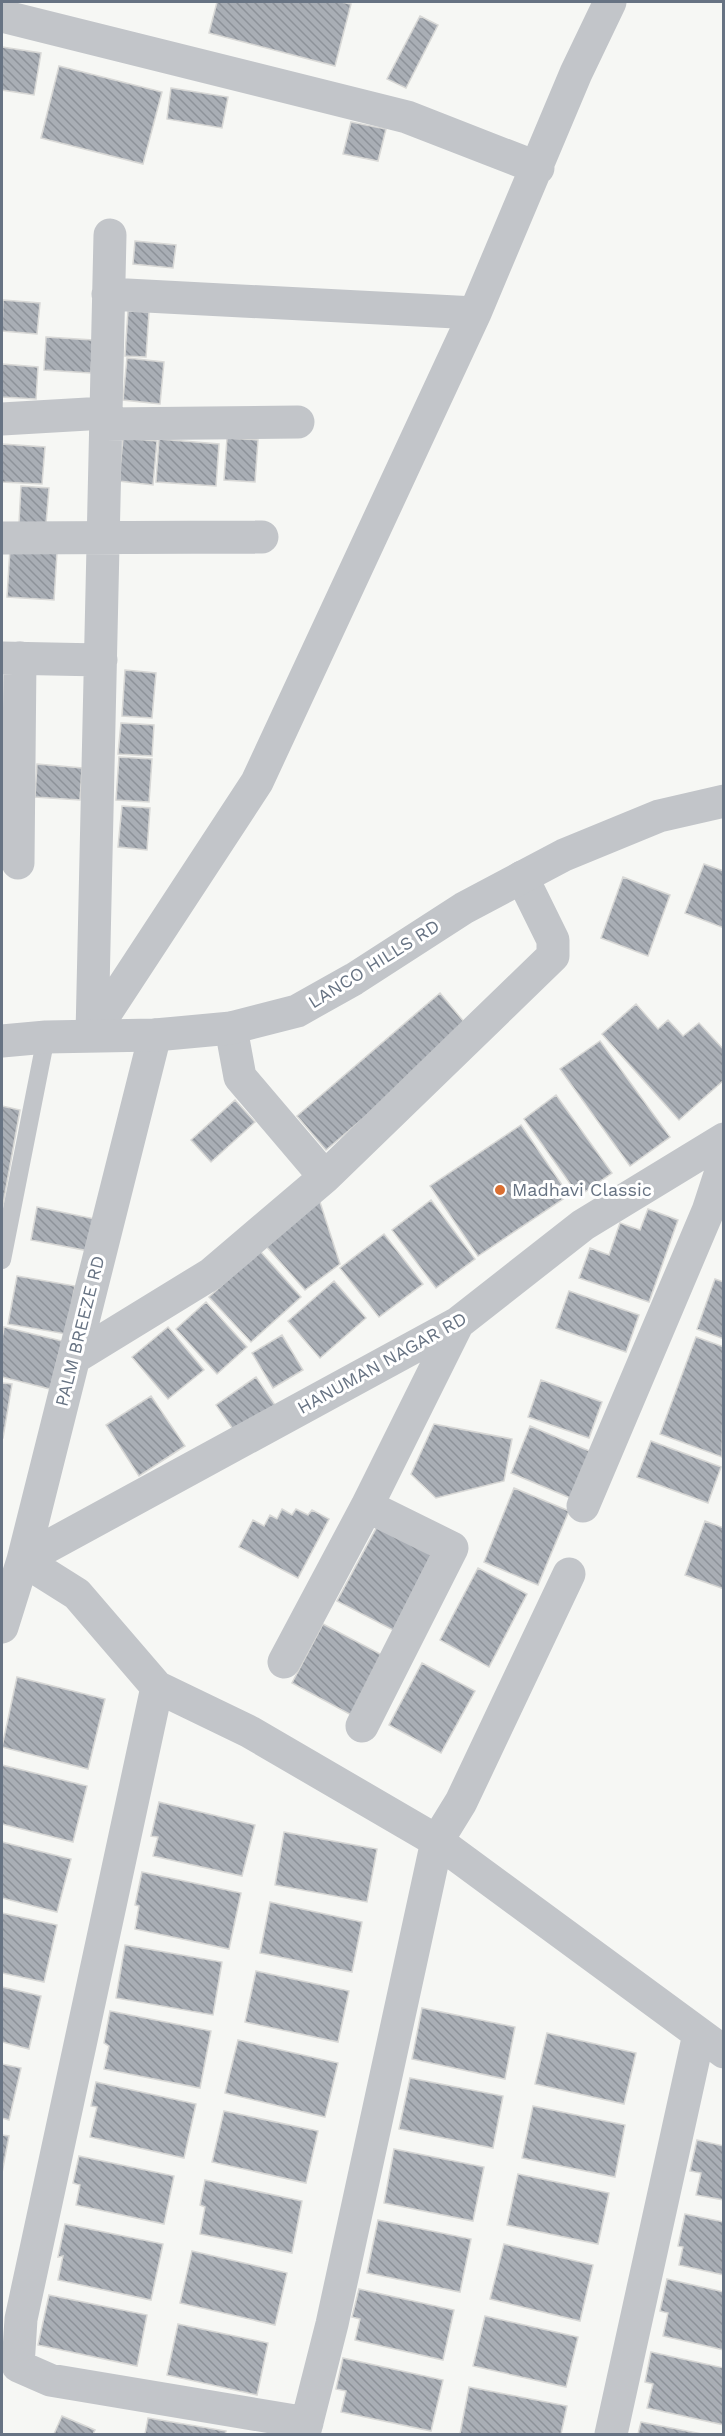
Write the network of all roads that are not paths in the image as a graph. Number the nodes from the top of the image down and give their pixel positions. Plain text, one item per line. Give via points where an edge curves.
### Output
1 (610, 2) edge
2 (22, 13) edge
3 (537, 168) junction
4 (110, 236) dead end
5 (108, 294) junction
6 (475, 313) junction
7 (2, 418) edge
8 (105, 419) junction
9 (298, 422) dead end
10 (262, 537) dead end
11 (2, 538) edge
12 (104, 538) junction
13 (11, 658) edge
14 (101, 660) junction
15 (723, 801) edge
16 (18, 863) dead end
17 (522, 877) junction
18 (231, 1028) junction
19 (92, 1034) junction
20 (155, 1035) junction
21 (46, 1037) junction
22 (2, 1041) edge
23 (723, 1140) edge
24 (723, 1162) edge
25 (325, 1177) junction
26 (2, 1260) edge
27 (458, 1323) junction
28 (74, 1358) junction
29 (367, 1506) junction
30 (583, 1506) dead end
31 (23, 1560) junction
32 (569, 1574) dead end
33 (2, 1627) edge
34 (284, 1662) dead end
35 (157, 1687) junction
36 (362, 1726) dead end
37 (437, 1841) junction
38 (711, 2043) edge
39 (306, 2429) edge
40 (611, 2434) edge

1 - 3 street
2 - 3 street via 407,117
3 - 6 street
4 - 5 street
5 - 6 street
5 - 8 street
6 - 19 street via 257,782
7 - 8 street
8 - 9 street
8 - 12 street
10 - 12 street
11 - 12 street
12 - 14 street
13 - 14 street
13 - 16 street
14 - 19 street
15 - 17 street, LANCO HILLS RD via 659,816 564,855
17 - 18 street, LANCO HILLS RD via 297,1011
17 - 25 street via 553,940 553,956
18 - 20 street, LANCO HILLS RD
18 - 25 street via 240,1077
19 - 20 street, LANCO HILLS RD
19 - 21 street, LANCO HILLS RD
20 - 28 street, PALM BREEZE RD
21 - 22 street, LANCO HILLS RD
21 - 26 lane
23 - 27 street, HANUMAN NAGAR RD via 583,1225
24 - 30 street via 708,1211
25 - 28 street via 211,1274
27 - 29 street
27 - 31 street, HANUMAN NAGAR RD
28 - 31 street, PALM BREEZE RD
29 - 34 street
29 - 36 street via 453,1548
31 - 33 street, PALM BREEZE RD
31 - 35 street via 77,1594
32 - 37 street via 461,1802
35 - 37 street via 250,1732
35 - 39 street via 21,2319 18,2366 50,2380
37 - 38 street
37 - 39 street
38 - 40 street

